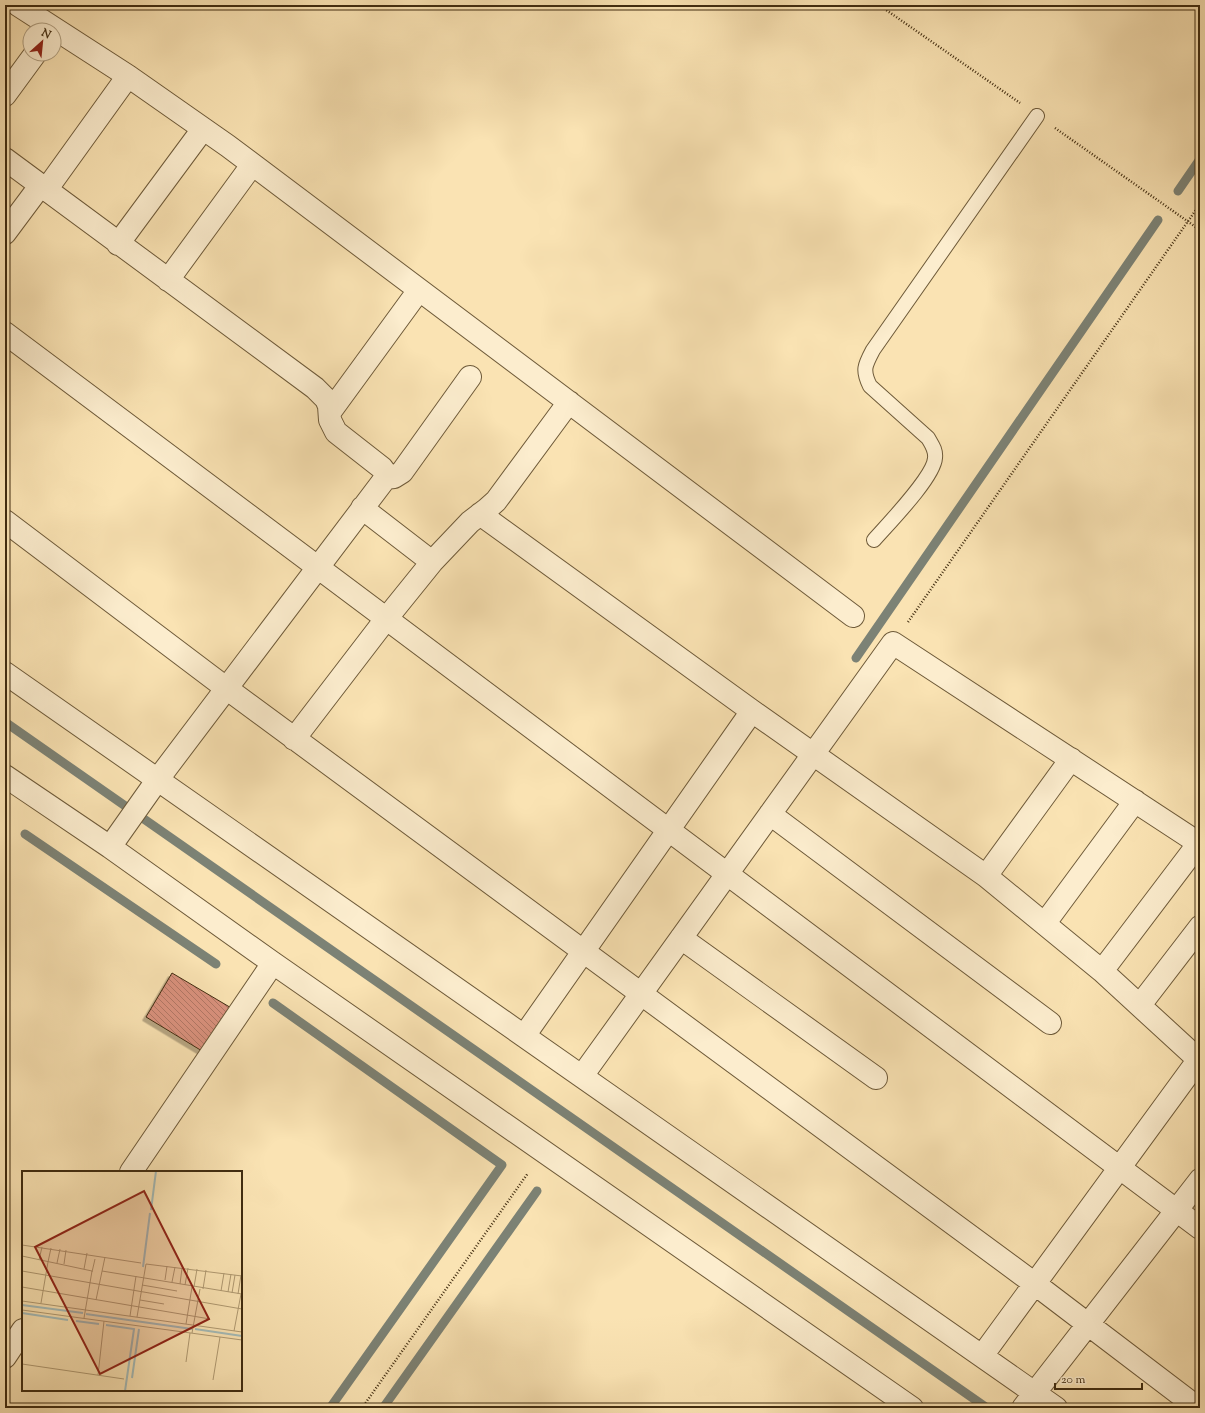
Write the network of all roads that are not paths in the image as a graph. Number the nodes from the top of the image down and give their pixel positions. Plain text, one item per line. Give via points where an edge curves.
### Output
1 (18, 5) edge
2 (43, 22) edge
3 (62, 35) edge
4 (29, 62) edge
5 (128, 76) junction
6 (5, 95) edge
7 (1037, 116) dead end
8 (203, 129) junction
9 (5, 159) edge
10 (252, 165) junction
11 (43, 188) junction
12 (5, 234) edge
13 (118, 244) junction
14 (168, 280) junction
15 (420, 290) junction
16 (5, 334) edge
17 (470, 377) dead end
18 (569, 402) junction
19 (330, 412) junction
20 (385, 478) junction
21 (362, 508) junction
22 (480, 514) junction
23 (5, 521) edge
24 (874, 540) dead end
25 (432, 562) junction
26 (317, 568) junction
27 (853, 616) dead end
28 (386, 619) junction
29 (5, 673) edge
30 (226, 688) junction
31 (752, 711) junction
32 (294, 739) junction
33 (813, 754) junction
34 (1071, 759) junction
35 (5, 776) edge
36 (158, 779) junction
37 (1135, 801) junction
38 (770, 814) junction
39 (668, 830) junction
40 (1199, 844) edge
41 (110, 847) junction
42 (727, 874) junction
43 (986, 876) junction
44 (1045, 923) junction
45 (1200, 927) edge
46 (681, 938) junction
47 (583, 952) junction
48 (273, 963) junction
49 (1102, 971) junction
50 (640, 994) junction
51 (1140, 1005) junction
52 (1050, 1023) dead end
53 (524, 1036) junction
54 (1199, 1060) edge
55 (582, 1076) junction
56 (876, 1078) dead end
57 (1120, 1167) junction
58 (132, 1171) edge
59 (1200, 1180) edge
60 (1176, 1210) junction
61 (1200, 1228) edge
62 (1035, 1284) junction
63 (1088, 1324) junction
64 (22, 1332) edge
65 (982, 1356) junction
66 (5, 1357) edge
67 (1029, 1400) edge
68 (912, 1408) edge
69 (1056, 1408) edge
70 (1198, 1408) edge

1 - 2 street
3 - 5 street
4 - 6 street
5 - 8 street
5 - 11 street
7 - 24 lane via 867,362 864,370 870,386 928,438 934,449 935,459 925,481
8 - 10 street
8 - 13 street
9 - 11 street
10 - 14 street
10 - 15 street
11 - 12 street
11 - 13 street
13 - 14 street
14 - 19 street via 315,388 326,399
15 - 18 street
15 - 19 street
16 - 26 street
17 - 20 street via 402,472 394,477
18 - 22 street via 496,501
18 - 27 street
19 - 20 street via 330,420 336,432 382,468
20 - 21 street
21 - 25 street
21 - 26 street
22 - 25 street
22 - 31 street
23 - 30 street
25 - 28 street
26 - 28 street
26 - 30 street
28 - 32 street
28 - 39 street
29 - 36 street
30 - 32 street
30 - 36 street
31 - 33 street
31 - 39 street
32 - 47 street
33 - 34 street via 893,643
33 - 38 street
33 - 43 street
34 - 37 street
34 - 43 street
35 - 41 street
36 - 41 street
36 - 53 street
37 - 40 street
37 - 44 street
38 - 42 street
38 - 52 street
39 - 42 street
39 - 47 street
40 - 49 street
41 - 48 street
42 - 46 street
42 - 57 street
43 - 44 street
44 - 49 street
45 - 51 street
46 - 50 street
46 - 56 street
47 - 50 street
47 - 53 street
48 - 58 street
48 - 68 street
49 - 51 street
50 - 55 street
50 - 62 street
51 - 54 street
53 - 55 street
54 - 57 street
55 - 65 street
57 - 60 street
57 - 62 street
59 - 60 street
60 - 61 street
60 - 63 street
62 - 63 street
62 - 65 street
63 - 67 street
63 - 70 street
64 - 66 street
65 - 67 street
67 - 69 street

